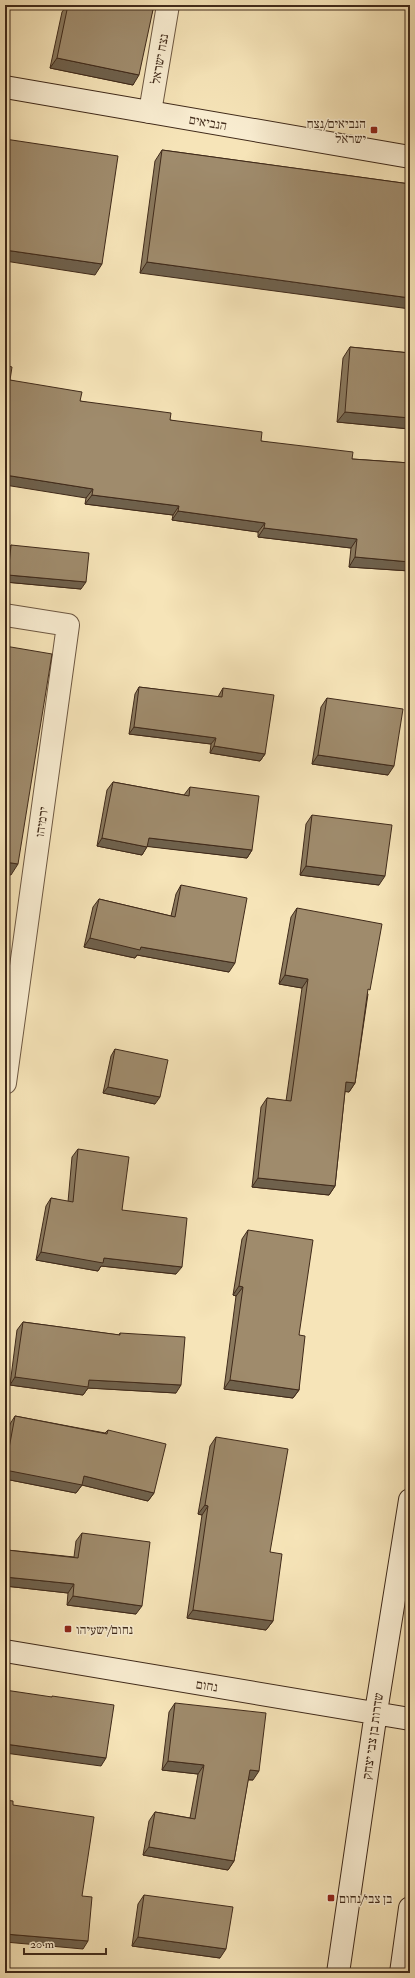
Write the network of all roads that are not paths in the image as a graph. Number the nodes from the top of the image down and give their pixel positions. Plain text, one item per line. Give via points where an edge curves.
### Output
1 (168, 5) edge
2 (5, 87) edge
3 (150, 112) junction
4 (410, 157) edge
5 (5, 615) edge
6 (5, 1083) edge
7 (410, 1500) edge
8 (5, 1651) edge
9 (376, 1712) junction
10 (410, 1719) edge
11 (410, 1908) edge
12 (338, 1973) edge
13 (401, 1973) edge

1 - 3 street, נצח ישראל
2 - 3 street, הנביאים
3 - 4 street, הנביאים
5 - 6 street, ירמיהו via 68,625
7 - 9 street, שדרות בן צבי יצחק
8 - 9 street, נחום
9 - 10 street, נחום
9 - 12 street, שדרות בן צבי יצחק
11 - 13 street

